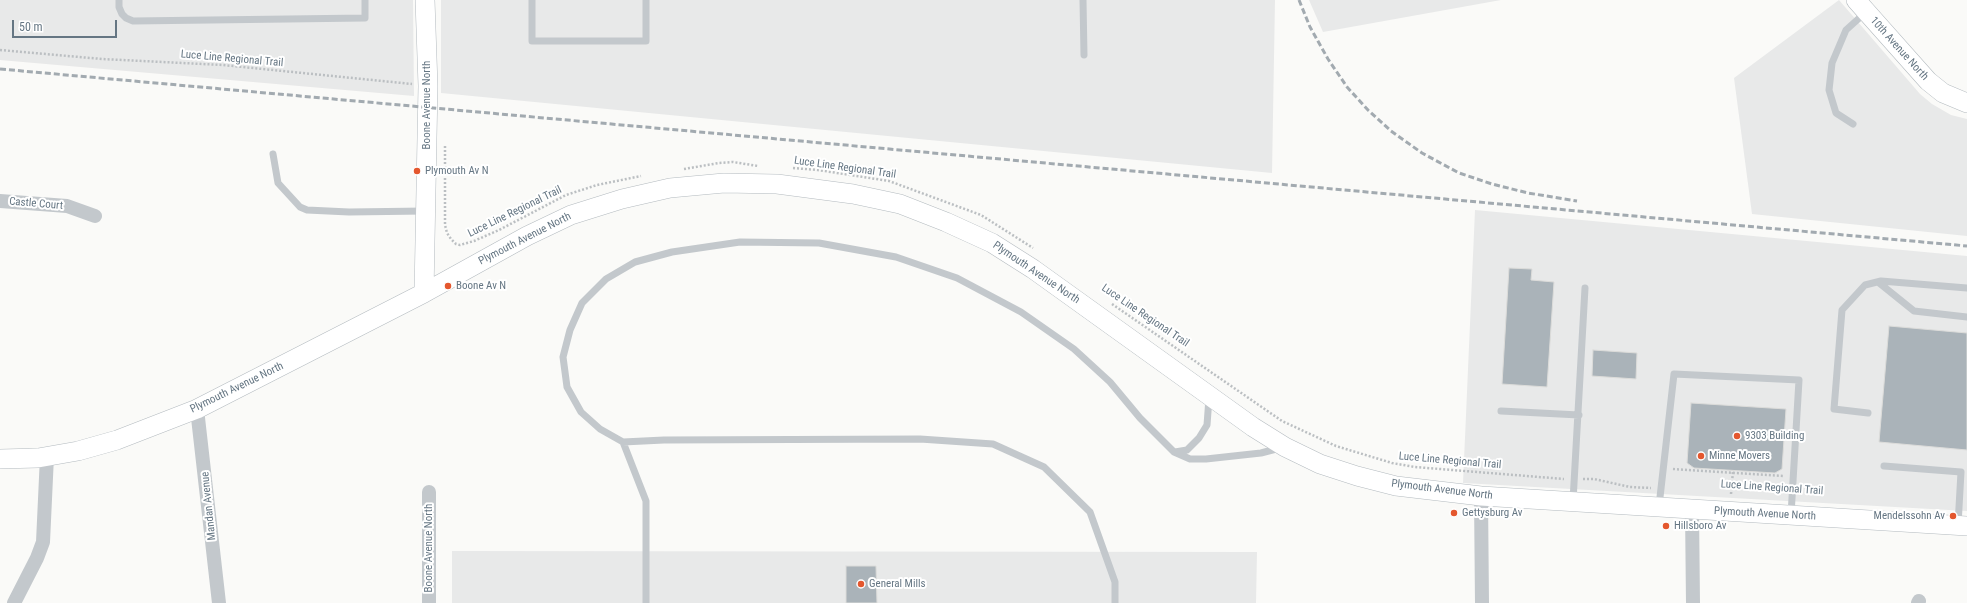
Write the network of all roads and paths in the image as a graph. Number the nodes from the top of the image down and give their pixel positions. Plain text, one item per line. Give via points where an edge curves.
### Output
1 (119, 0) edge
2 (365, 0) edge
3 (425, 0) edge
4 (532, 0) edge
5 (646, 0) edge
6 (1083, 0) edge
7 (1861, 6) edge
8 (0, 50) edge
9 (1084, 55) dead end
10 (428, 86) junction
11 (1967, 104) edge
12 (1853, 124) dead end
13 (445, 144) dead end
14 (273, 154) dead end
15 (765, 166) dead end
16 (792, 168) dead end
17 (678, 170) dead end
18 (649, 175) dead end
19 (0, 201) edge
20 (426, 211) junction
21 (95, 216) dead end
22 (1037, 251) dead end
23 (1878, 282) junction
24 (1585, 288) dead end
25 (1967, 288) edge
26 (424, 293) junction
27 (1110, 302) dead end
28 (1967, 317) edge
29 (1209, 396) junction
30 (197, 409) junction
31 (1501, 411) dead end
32 (1868, 413) dead end
33 (1579, 415) junction
34 (623, 442) junction
35 (1285, 447) junction
36 (1174, 452) junction
37 (47, 456) junction
38 (0, 459) edge
39 (1884, 466) dead end
40 (1662, 468) junction
41 (1732, 472) junction
42 (1793, 476) junction
43 (1575, 479) junction
44 (430, 492) dead end
45 (1723, 493) dead end
46 (1731, 494) junction
47 (1738, 494) dead end
48 (1481, 496) junction
49 (1659, 498) junction
50 (1573, 501) junction
51 (1959, 501) junction
52 (1967, 501) edge
53 (1692, 509) junction
54 (1791, 515) junction
55 (1962, 526) edge
56 (14, 603) edge
57 (219, 603) edge
58 (429, 603) edge
59 (646, 603) edge
60 (1115, 603) edge
61 (1482, 603) edge
62 (1693, 603) edge

1 - 2 lane via 122,14 134,21 365,18
3 - 10 street, Boone Avenue North
4 - 5 lane via 532,41 646,41
6 - 9 lane
7 - 11 street, 10th Avenue North via 1928,81 1943,93
7 - 12 lane via 1846,30 1832,63 1829,90 1836,113
8 - 10 path, Luce Line Regional Trail via 102,59 223,65
10 - 20 street, Boone Avenue North
13 - 18 path, Luce Line Regional Trail via 445,225 451,239 460,245 474,242 566,195 597,185
14 - 20 lane via 278,183 300,207 307,210
15 - 17 path via 733,162
16 - 22 path, Luce Line Regional Trail via 889,181 914,189 981,215
19 - 21 street, Castle Court via 67,206
20 - 26 street, Boone Avenue North
23 - 25 lane
23 - 28 lane via 1914,312
23 - 32 lane via 1866,285 1842,310 1834,409
24 - 33 lane
26 - 29 street, Plymouth Avenue North via 527,236 571,215 622,199 670,188 724,183 805,186 900,204 992,243 1033,269
26 - 30 street, Plymouth Avenue North
27 - 43 path, Luce Line Regional Trail via 1282,421 1336,446 1380,460 1415,467
29 - 35 street, Plymouth Avenue North
29 - 36 lane via 1207,425 1200,438 1187,450
30 - 37 street, Plymouth Avenue North via 117,440
30 - 57 street, Mandan Avenue
31 - 33 lane
33 - 43 lane
34 - 36 lane via 600,429 581,412 567,387 563,357 570,330 582,303 606,279 635,262 672,252 740,242 819,243 896,257 957,278 1021,312 1074,349 1110,382 1140,418
34 - 59 lane via 646,501
34 - 60 lane via 920,439 992,444 1044,467 1090,512 1115,582
35 - 36 lane via 1260,453 1206,459 1190,459
35 - 48 street, Plymouth Avenue North via 1320,464 1396,486
37 - 38 street, Plymouth Avenue North
37 - 56 street via 43,542
39 - 51 lane via 1961,472
40 - 41 path
40 - 42 lane via 1674,374 1799,380
40 - 49 lane
41 - 42 path
41 - 46 path
42 - 54 lane
43 - 49 path, Luce Line Regional Trail via 1594,479 1630,487
43 - 50 lane
44 - 58 street, Boone Avenue North
45 - 46 path, Luce Line Regional Trail
46 - 47 path, Luce Line Regional Trail
48 - 50 street, Plymouth Avenue North
48 - 61 street
49 - 50 street, Plymouth Avenue North
49 - 53 street, Plymouth Avenue North
51 - 52 lane
51 - 55 lane
53 - 54 street, Plymouth Avenue North
53 - 62 street
54 - 55 street, Plymouth Avenue North

